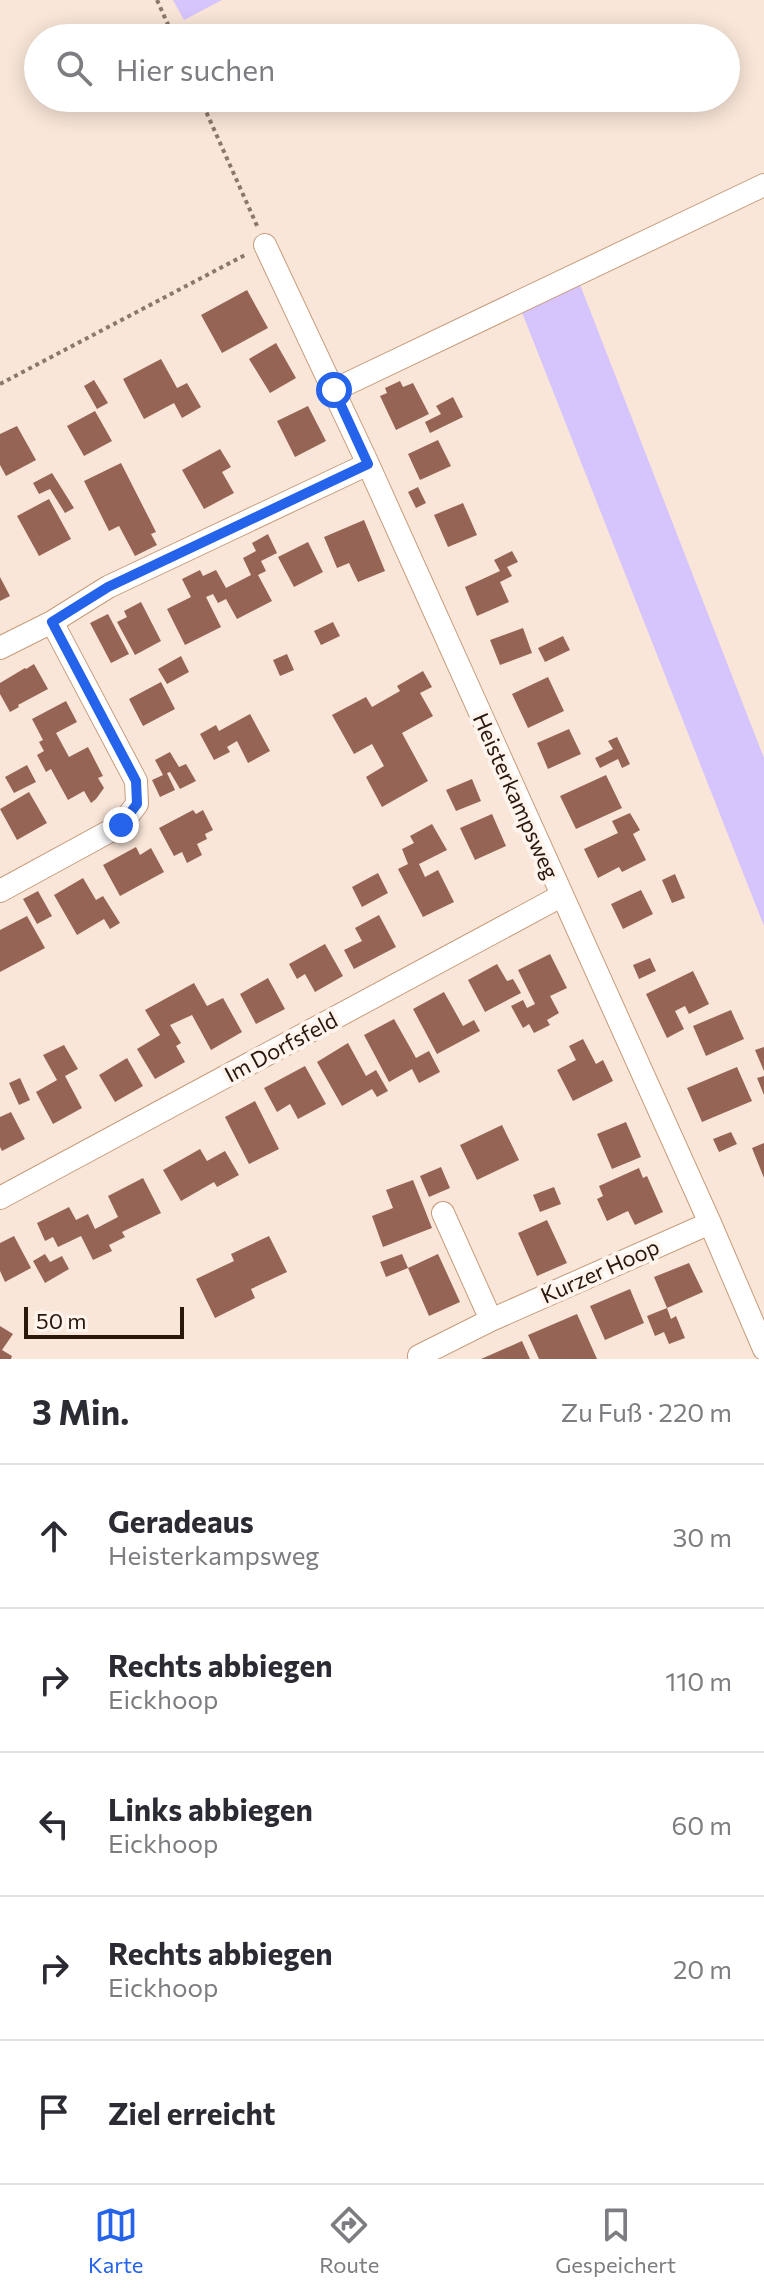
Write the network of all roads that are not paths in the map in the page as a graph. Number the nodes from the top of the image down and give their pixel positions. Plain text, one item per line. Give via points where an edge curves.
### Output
1 (764, 185) edge
2 (265, 245) road end
3 (334, 390) junction
4 (368, 464) junction
5 (52, 622) junction
6 (0, 648) edge
7 (0, 891) edge
8 (561, 896) junction
9 (0, 1198) edge
10 (443, 1213) dead end
11 (710, 1223) junction
12 (491, 1320) junction
13 (764, 1349) edge
14 (419, 1356) dead end

1 - 3 street
2 - 3 street, Heisterkampsweg
3 - 4 street, Heisterkampsweg
4 - 5 street via 108,587
4 - 8 street, Heisterkampsweg
5 - 6 street
5 - 7 street via 136,781 137,804 121,825
8 - 9 street, Im Dorfsfeld
8 - 11 street, Heisterkampsweg
10 - 12 street
11 - 12 street, Kurzer Hoop
11 - 13 street, Heisterkampsweg
12 - 14 street, Kurzer Hoop

